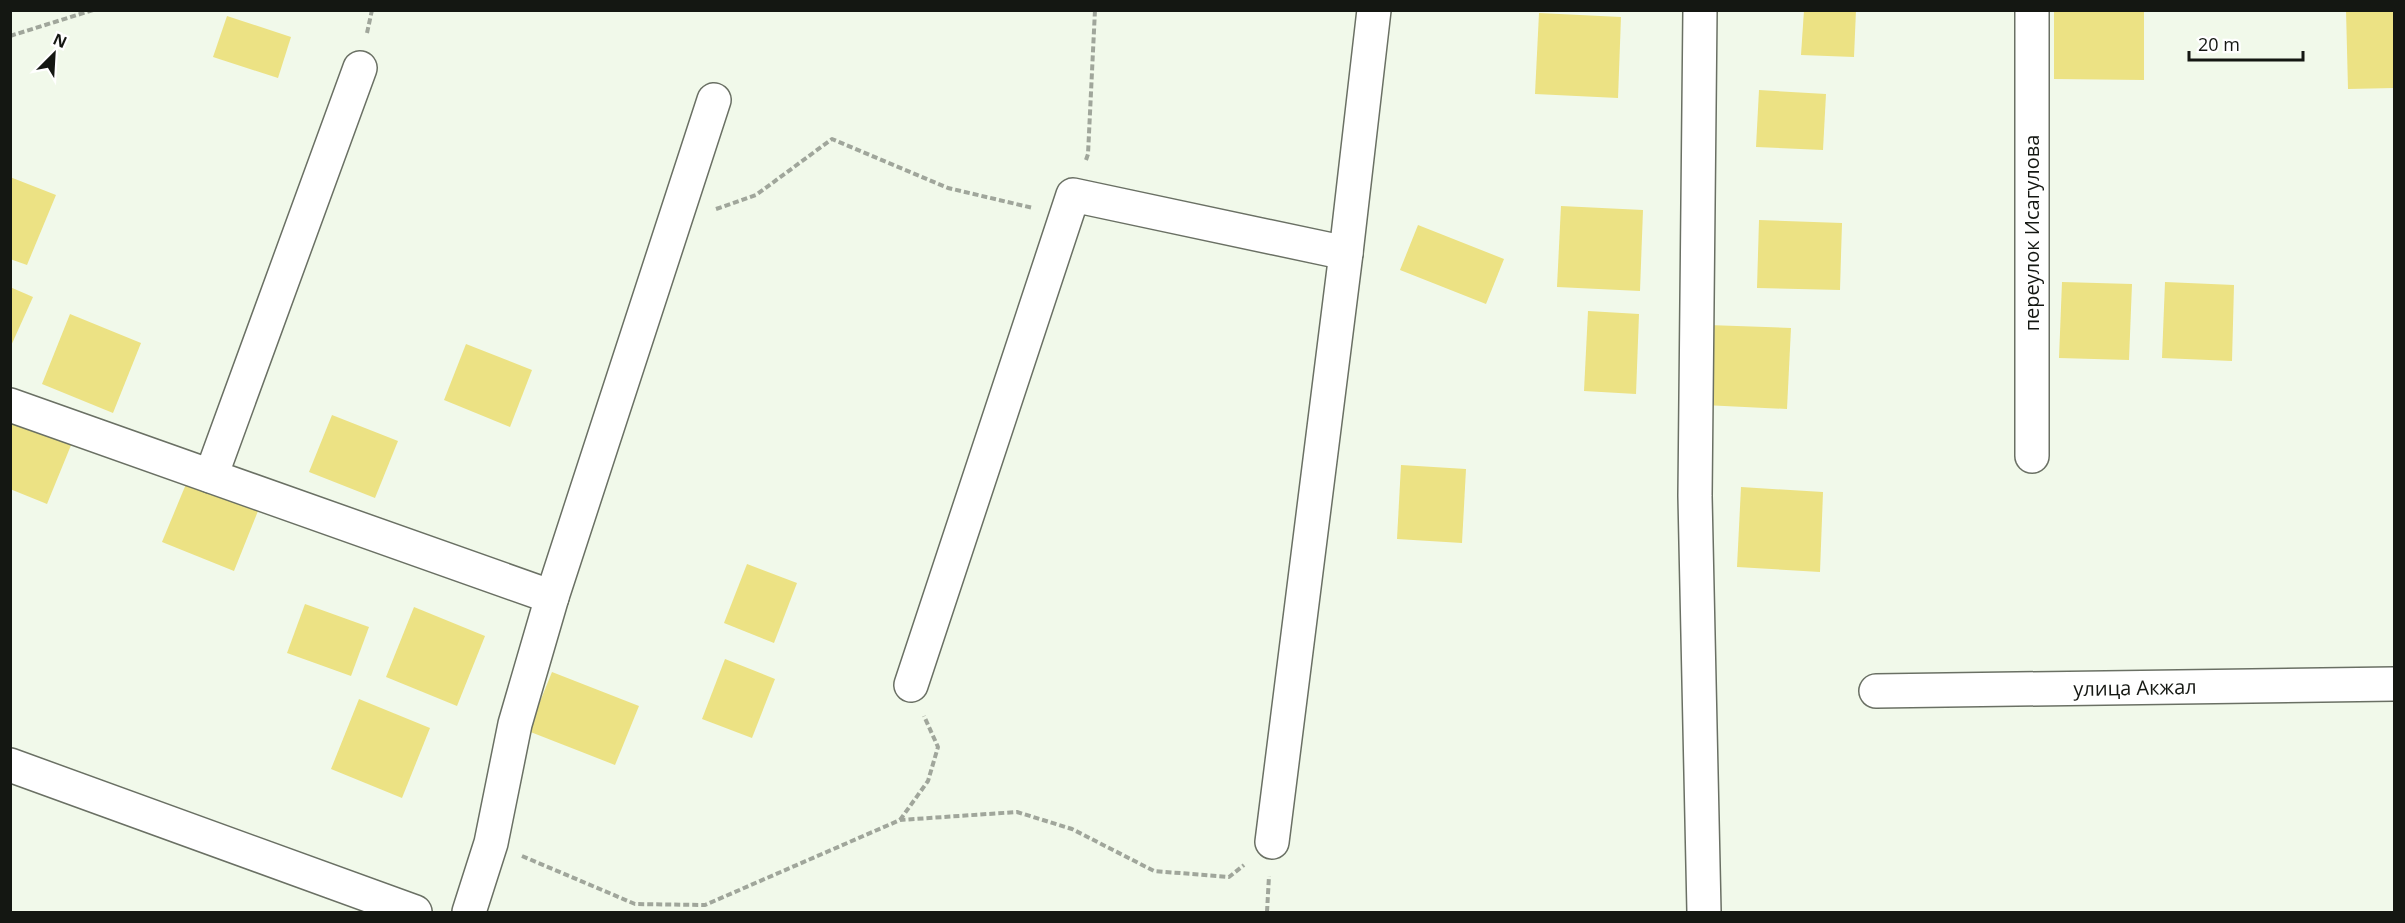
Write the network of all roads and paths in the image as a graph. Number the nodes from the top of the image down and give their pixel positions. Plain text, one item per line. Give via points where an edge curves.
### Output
1 (93, 10) edge
2 (1095, 10) edge
3 (1374, 10) edge
4 (1700, 10) edge
5 (2032, 10) edge
6 (10, 36) edge
7 (360, 69) dead end
8 (714, 100) dead end
9 (1069, 205) junction
10 (674, 224) junction
11 (1346, 253) junction
12 (10, 405) edge
13 (2032, 456) dead end
14 (211, 476) junction
15 (552, 597) junction
16 (2394, 684) edge
17 (912, 685) joint
18 (1876, 691) dead end
19 (10, 765) edge
20 (900, 820) junction
21 (1272, 842) joint
22 (491, 843) junction
23 (415, 912) edge
24 (469, 912) edge
25 (1704, 912) edge

1 - 6 path
2 - 9 path via 1088,154
3 - 11 street
4 - 25 street via 1695,496
5 - 13 street, переулок Исагулова
7 - 14 street
8 - 10 street
9 - 10 path via 948,188 832,139 756,195
9 - 11 street
9 - 17 street
10 - 15 street
11 - 21 street
12 - 14 street
14 - 15 street
15 - 22 street via 515,724
16 - 18 street, улица Акжал
17 - 20 path via 938,747 928,781
19 - 23 street
20 - 21 path via 1017,813 1072,829 1154,871 1229,877
20 - 22 path via 705,905 635,904
22 - 24 street

